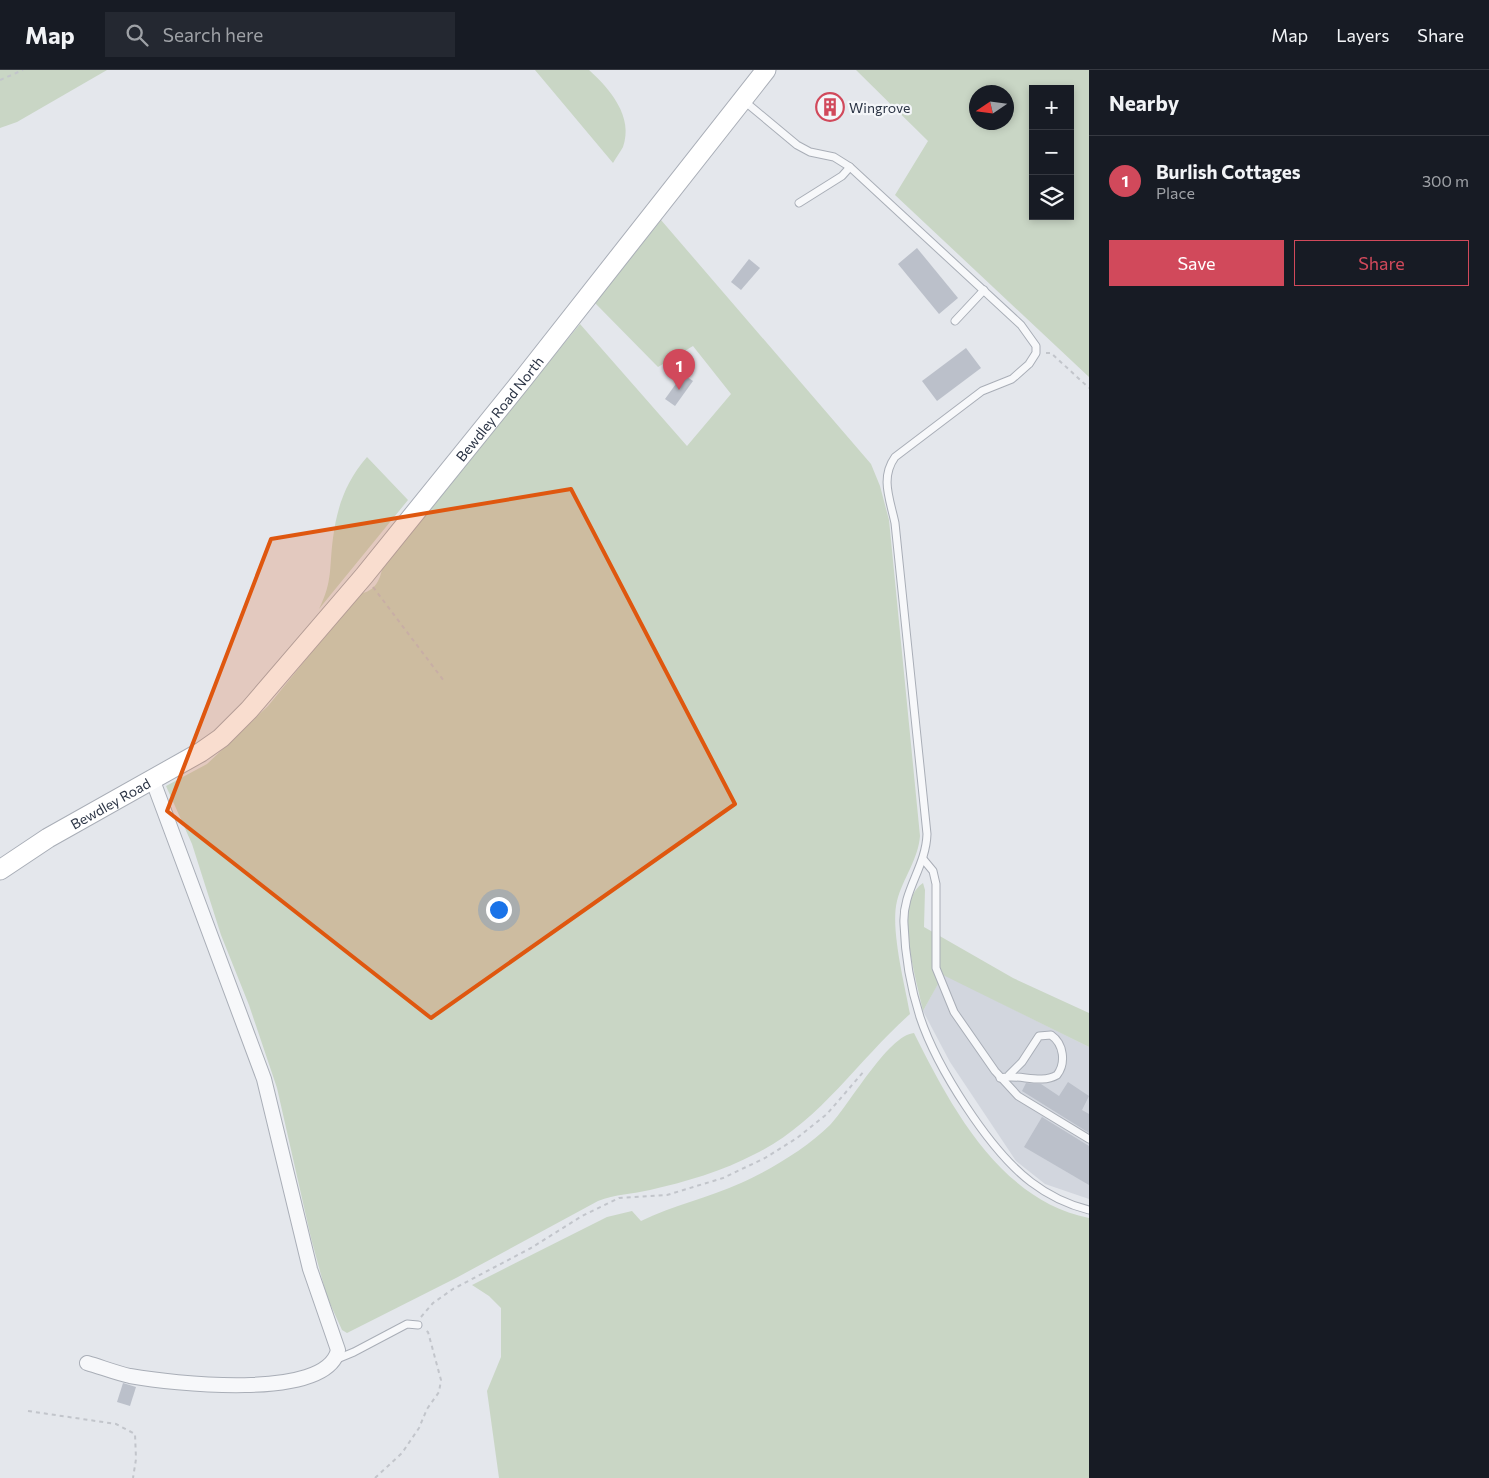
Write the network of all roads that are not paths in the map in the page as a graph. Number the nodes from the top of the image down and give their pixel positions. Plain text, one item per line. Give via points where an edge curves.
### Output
1 (766, 70) edge
2 (742, 100) junction
3 (850, 168) junction
4 (799, 203) dead end
5 (984, 290) junction
6 (955, 321) dead end
7 (221, 738) joint
8 (153, 781) junction
9 (923, 859) junction
10 (0, 870) edge
11 (1009, 1076) junction
12 (1000, 1078) junction
13 (1089, 1139) edge
14 (1088, 1208) edge
15 (418, 1325) road end
16 (336, 1358) junction
17 (86, 1363) dead end

1 - 2 main road, Bewdley Road North
2 - 3 lane via 797,145 810,152 834,157
2 - 7 main road, Bewdley Road North via 364,576
3 - 4 lane
3 - 5 lane
5 - 6 lane
5 - 9 lane via 1032,338 1036,353 1012,379 982,391 895,457 888,467 886,484 894,523 927,834
7 - 8 main road, Bewdley Road
8 - 10 main road, Bewdley Road via 48,838
8 - 16 street via 264,1079 310,1269 338,1350
9 - 12 lane via 933,871 936,884 935,958 938,975 954,1012
9 - 14 lane via 907,894 904,924 920,1017 937,1056 962,1099 1020,1172 1047,1192
11 - 11 lane via 1045,1079 1057,1075 1063,1063 1058,1041 1051,1035 1040,1036
11 - 12 lane
12 - 13 lane via 1018,1096
15 - 16 lane via 407,1324
16 - 17 street via 324,1370 296,1381 263,1384 167,1381 129,1376

